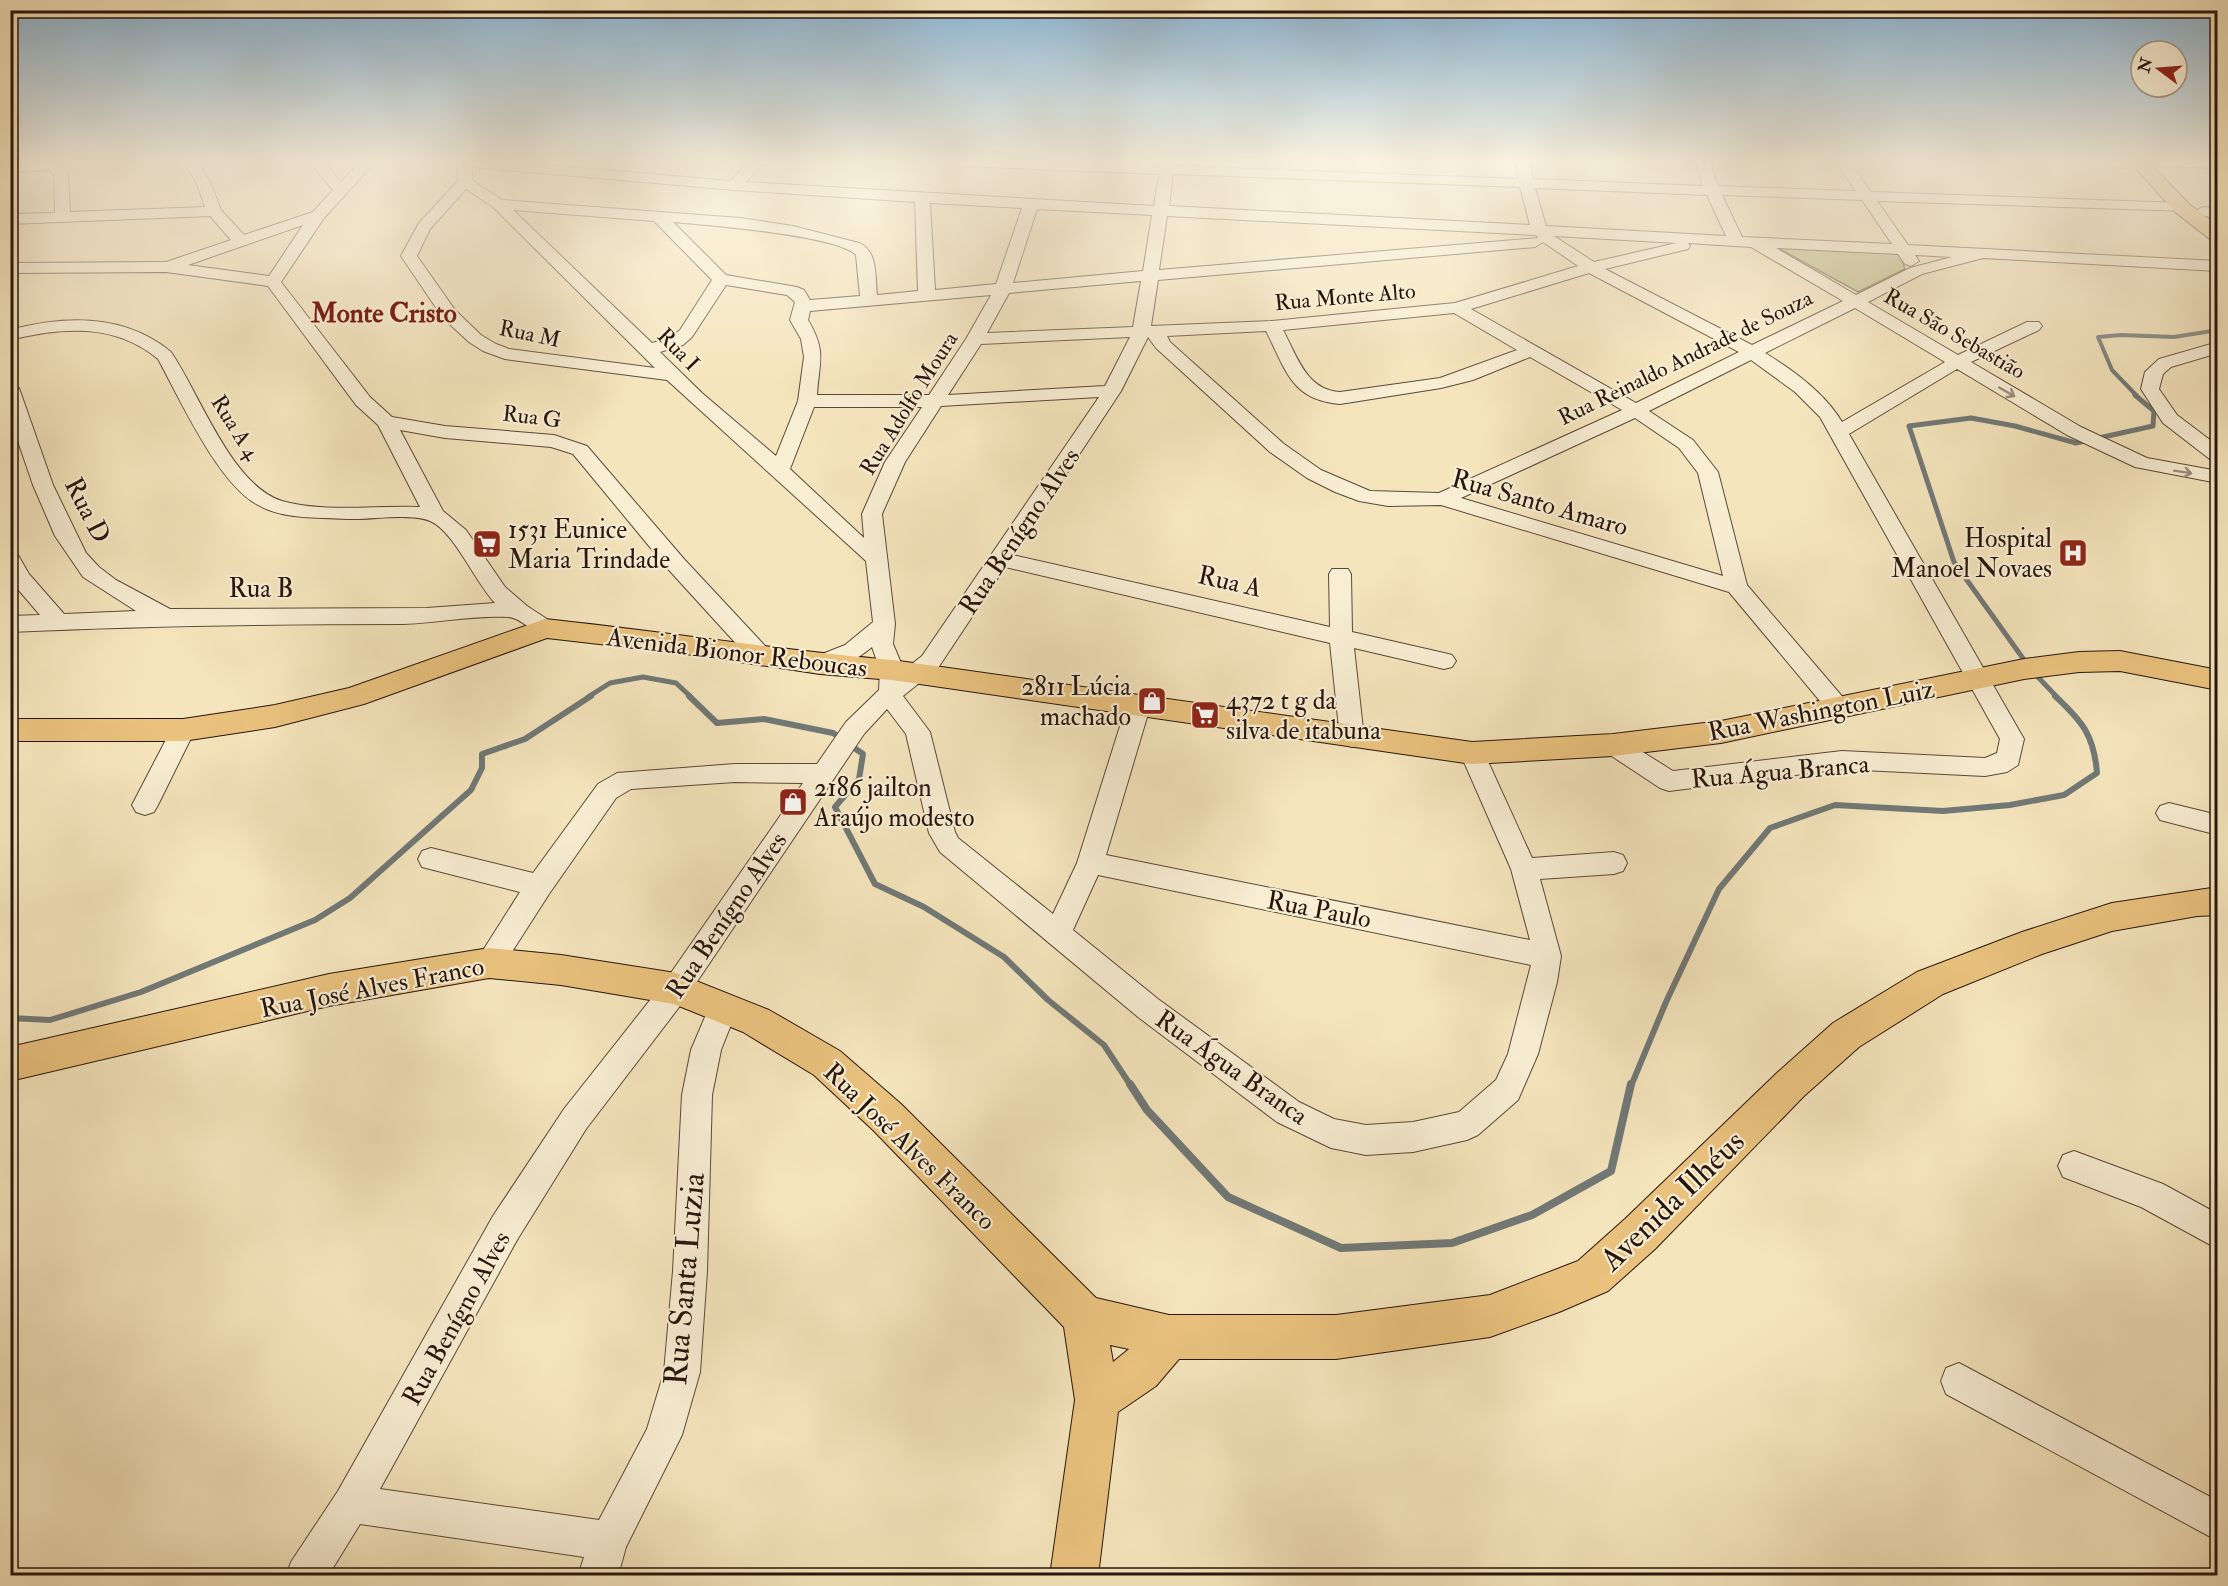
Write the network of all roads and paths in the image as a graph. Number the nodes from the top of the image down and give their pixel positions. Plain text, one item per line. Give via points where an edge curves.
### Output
1 (237, 236) edge
2 (256, 236) edge
3 (304, 236) edge
4 (418, 236) edge
5 (531, 236) edge
6 (678, 236) edge
7 (812, 236) edge
8 (924, 236) edge
9 (1020, 236) edge
10 (1157, 236) edge
11 (1536, 236) edge
12 (1546, 236) edge
13 (1578, 236) edge
14 (1734, 236) edge
15 (1896, 236) edge
16 (1709, 240) junction
17 (1736, 240) junction
18 (241, 241) junction
19 (1755, 242) junction
20 (1905, 250) junction
21 (1985, 253) junction
22 (2217, 266) edge
23 (166, 267) junction
24 (10, 268) edge
25 (1589, 268) junction
26 (1916, 271) junction
27 (1149, 278) junction
28 (721, 279) junction
29 (273, 282) junction
30 (1003, 288) junction
31 (927, 295) junction
32 (869, 299) junction
33 (1854, 302) junction
34 (804, 306) junction
35 (1457, 308) junction
36 (10, 323) edge
37 (1272, 326) junction
38 (2033, 326) dead end
39 (36, 327) junction
40 (1149, 332) junction
41 (10, 334) edge
42 (975, 339) junction
43 (642, 343) junction
44 (2217, 346) edge
45 (1530, 351) junction
46 (1751, 353) junction
47 (1957, 362) junction
48 (590, 367) junction
49 (670, 375) junction
50 (10, 388) edge
51 (1112, 391) junction
52 (807, 401) junction
53 (933, 401) junction
54 (1636, 410) junction
55 (386, 423) junction
56 (1839, 432) junction
57 (2217, 456) edge
58 (780, 470) junction
59 (415, 476) junction
60 (2217, 477) edge
61 (1442, 499) junction
62 (356, 513) junction
63 (440, 519) junction
64 (877, 559) junction
65 (1002, 559) junction
66 (10, 560) edge
67 (1340, 574) dead end
68 (483, 575) junction
69 (1737, 587) junction
70 (512, 609) junction
71 (439, 615) junction
72 (166, 617) junction
73 (59, 623) junction
74 (10, 624) edge
75 (884, 624) junction
76 (545, 628) junction
77 (1341, 636) junction
78 (759, 654) junction
79 (1444, 661) dead end
80 (820, 664) junction
81 (1976, 679) junction
82 (899, 680) junction
83 (2217, 680) edge
84 (1138, 707) junction
85 (1838, 707) junction
86 (10, 730) edge
87 (183, 730) junction
88 (1352, 738) junction
89 (1613, 745) junction
90 (1472, 753) junction
91 (821, 774) junction
92 (145, 805) dead end
93 (2169, 813) dead end
94 (2217, 825) edge
95 (431, 859) dead end
96 (1614, 863) dead end
97 (1090, 864) junction
98 (1524, 869) junction
99 (539, 886) junction
100 (2217, 901) edge
101 (1058, 932) junction
102 (1547, 956) junction
103 (489, 963) junction
104 (676, 989) junction
105 (723, 1007) junction
106 (10, 1064) edge
107 (2074, 1166) dead end
108 (2217, 1233) edge
109 (1087, 1335) junction
110 (1169, 1337) junction
111 (1959, 1381) dead end
112 (1097, 1400) junction
113 (351, 1504) junction
114 (2217, 1522) edge
115 (603, 1558) edge
116 (305, 1575) edge
117 (1074, 1575) edge

1 - 18 street
2 - 18 street
3 - 29 street
4 - 48 street, Rua M via 409,256 422,279 471,336 488,349
5 - 43 street, Rua I
6 - 28 street
7 - 32 street via 858,248 864,255
8 - 31 street
9 - 30 street, Rua Adolfo Moura
10 - 27 street, Rua Benígno Alves
11 - 27 street
12 - 25 street, Rua Água Branca
13 - 16 street, Rua São Sebastião
14 - 17 street
15 - 20 street
16 - 17 street, Rua São Sebastião
16 - 25 street, Rua Monte Alto
17 - 19 street, Rua São Sebastião
18 - 23 street
19 - 20 street, Rua São Sebastião
19 - 33 street, Rua São Sebastião
20 - 21 street, Rua São Sebastião
20 - 26 street
21 - 22 street, Rua São Sebastião
21 - 26 street, Rua Reinaldo Andrade de Souza
23 - 24 street
23 - 29 street
25 - 35 street, Rua Monte Alto
25 - 46 street, Rua Água Branca
26 - 33 street, Rua Reinaldo Andrade de Souza
27 - 30 street
27 - 40 street, Rua Benígno Alves
28 - 34 street via 790,291 798,294
28 - 43 street via 677,341
29 - 55 street via 363,401
30 - 31 street
30 - 42 street, Rua Adolfo Moura
31 - 32 street
32 - 34 street
33 - 46 street, Rua Reinaldo Andrade de Souza
33 - 47 street, Rua São Sebastião
34 - 52 street via 799,320 810,339 813,357
35 - 37 street, Rua Monte Alto
35 - 45 street
36 - 39 street
37 - 40 street, Rua Monte Alto
37 - 45 street via 1304,386 1324,397 1441,383
38 - 47 street
39 - 41 street, Rua A 4
39 - 62 street, Rua A 4 via 101,327 153,343 165,356 231,468 255,495 277,505
40 - 42 street, Rua Monte Alto
40 - 51 street, Rua Benígno Alves
40 - 61 street, Rua Santo Amaro via 1234,411 1314,474 1366,497
42 - 53 street, Rua Adolfo Moura
43 - 48 street
43 - 49 street, Rua I
44 - 57 street via 2165,363 2154,372 2150,389 2170,419
45 - 54 street
46 - 54 street, Rua Reinaldo Andrade de Souza
46 - 56 street, Rua Água Branca via 1808,392
47 - 56 street
47 -> 60 street, Rua São Sebastião via 2125,457
48 - 49 street, Rua M
49 - 58 street, Rua I
50 - 72 street, Rua D via 32,455 66,536 79,556 90,571 118,592
51 - 53 street
51 - 65 street, Rua Benígno Alves
52 - 53 street
52 - 58 street
53 - 64 street, Rua Adolfo Moura via 895,462 872,514
54 - 61 street, Rua Reinaldo Andrade de Souza
54 - 69 street via 1686,444 1708,472
55 - 59 street
55 - 78 street, Rua G via 554,441 580,450 676,564
56 - 81 street, Rua Água Branca
58 - 64 street, Rua I
59 - 62 street via 397,497 380,507
59 - 63 street
61 - 69 street, Rua Santo Amaro
62 - 63 street, Rua A 4
63 - 68 street via 468,548
64 - 75 street, Rua Adolfo Moura
65 - 77 street, Rua A
65 - 82 street, Rua Benígno Alves via 930,662
66 - 73 street via 20,578
67 - 77 street
68 - 70 street
68 - 71 street via 467,598
69 - 85 street
70 - 71 street, Rua B
70 - 76 street
71 - 72 street, Rua B
72 - 73 street, Rua B
73 - 74 street, Rua B
75 - 80 street via 853,651
75 - 82 street, Rua Adolfo Moura via 882,644
76 - 78 main road, Avenida Bionor Reboucas
76 - 87 main road, Avenida Bionor Reboucas via 354,698 275,716
77 - 79 street, Rua A
77 - 88 street
78 - 80 main road, Avenida Bionor Reboucas
80 - 82 main road, Avenida Bionor Reboucas
81 - 83 main road, Rua Washington Luiz via 2099,661 2168,669
81 - 85 main road, Rua Washington Luiz
81 - 89 street, Rua Água Branca via 2012,739 2009,758 1998,765 1842,760 1669,781
82 - 84 main road, Avenida Bionor Reboucas
82 - 91 street, Rua Benígno Alves
82 - 101 street, Rua Água Branca via 918,732 942,833 949,845
84 - 88 main road, Avenida Bionor Reboucas
84 - 97 street
85 - 89 main road, Rua Washington Luiz via 1720,732
86 - 87 main road, Avenida Bionor Reboucas
87 - 92 street
88 - 90 main road, Avenida Bionor Reboucas
89 - 90 main road, Rua Washington Luiz
90 - 98 street, Rua Água Branca
91 - 99 street via 735,773 616,783
91 - 104 street, Rua Benígno Alves
93 - 94 street
95 - 99 street
96 - 98 street
97 - 101 street
97 - 102 street, Rua Paulo
98 - 102 street, Rua Água Branca
99 - 103 street
100 - 110 main road, Avenida Ilhéus via 2112,916 1930,983 1846,1035 1593,1275 1544,1297 1490,1316 1336,1337
101 - 102 street, Rua Água Branca via 1148,1008 1288,1112 1331,1133 1366,1140 1413,1137 1467,1125 1507,1090 1523,1054
103 - 104 main road, Rua José Alves Franco
103 - 106 main road, Rua José Alves Franco via 350,986
104 - 105 main road, Rua José Alves Franco
104 - 113 street, Rua Benígno Alves via 575,1119 512,1218
105 - 109 main road, Rua José Alves Franco via 791,1040 827,1063 887,1117
105 - 115 street, Rua Santa Luzia via 706,1050 697,1095 682,1372 664,1435
107 - 108 street via 2151,1195
109 - 110 main road, Avenida Ilhéus
109 - 112 main road
110 - 112 main road via 1140,1370
111 - 114 street
112 - 117 main road
113 - 115 street
113 - 116 street, Rua Benígno Alves

